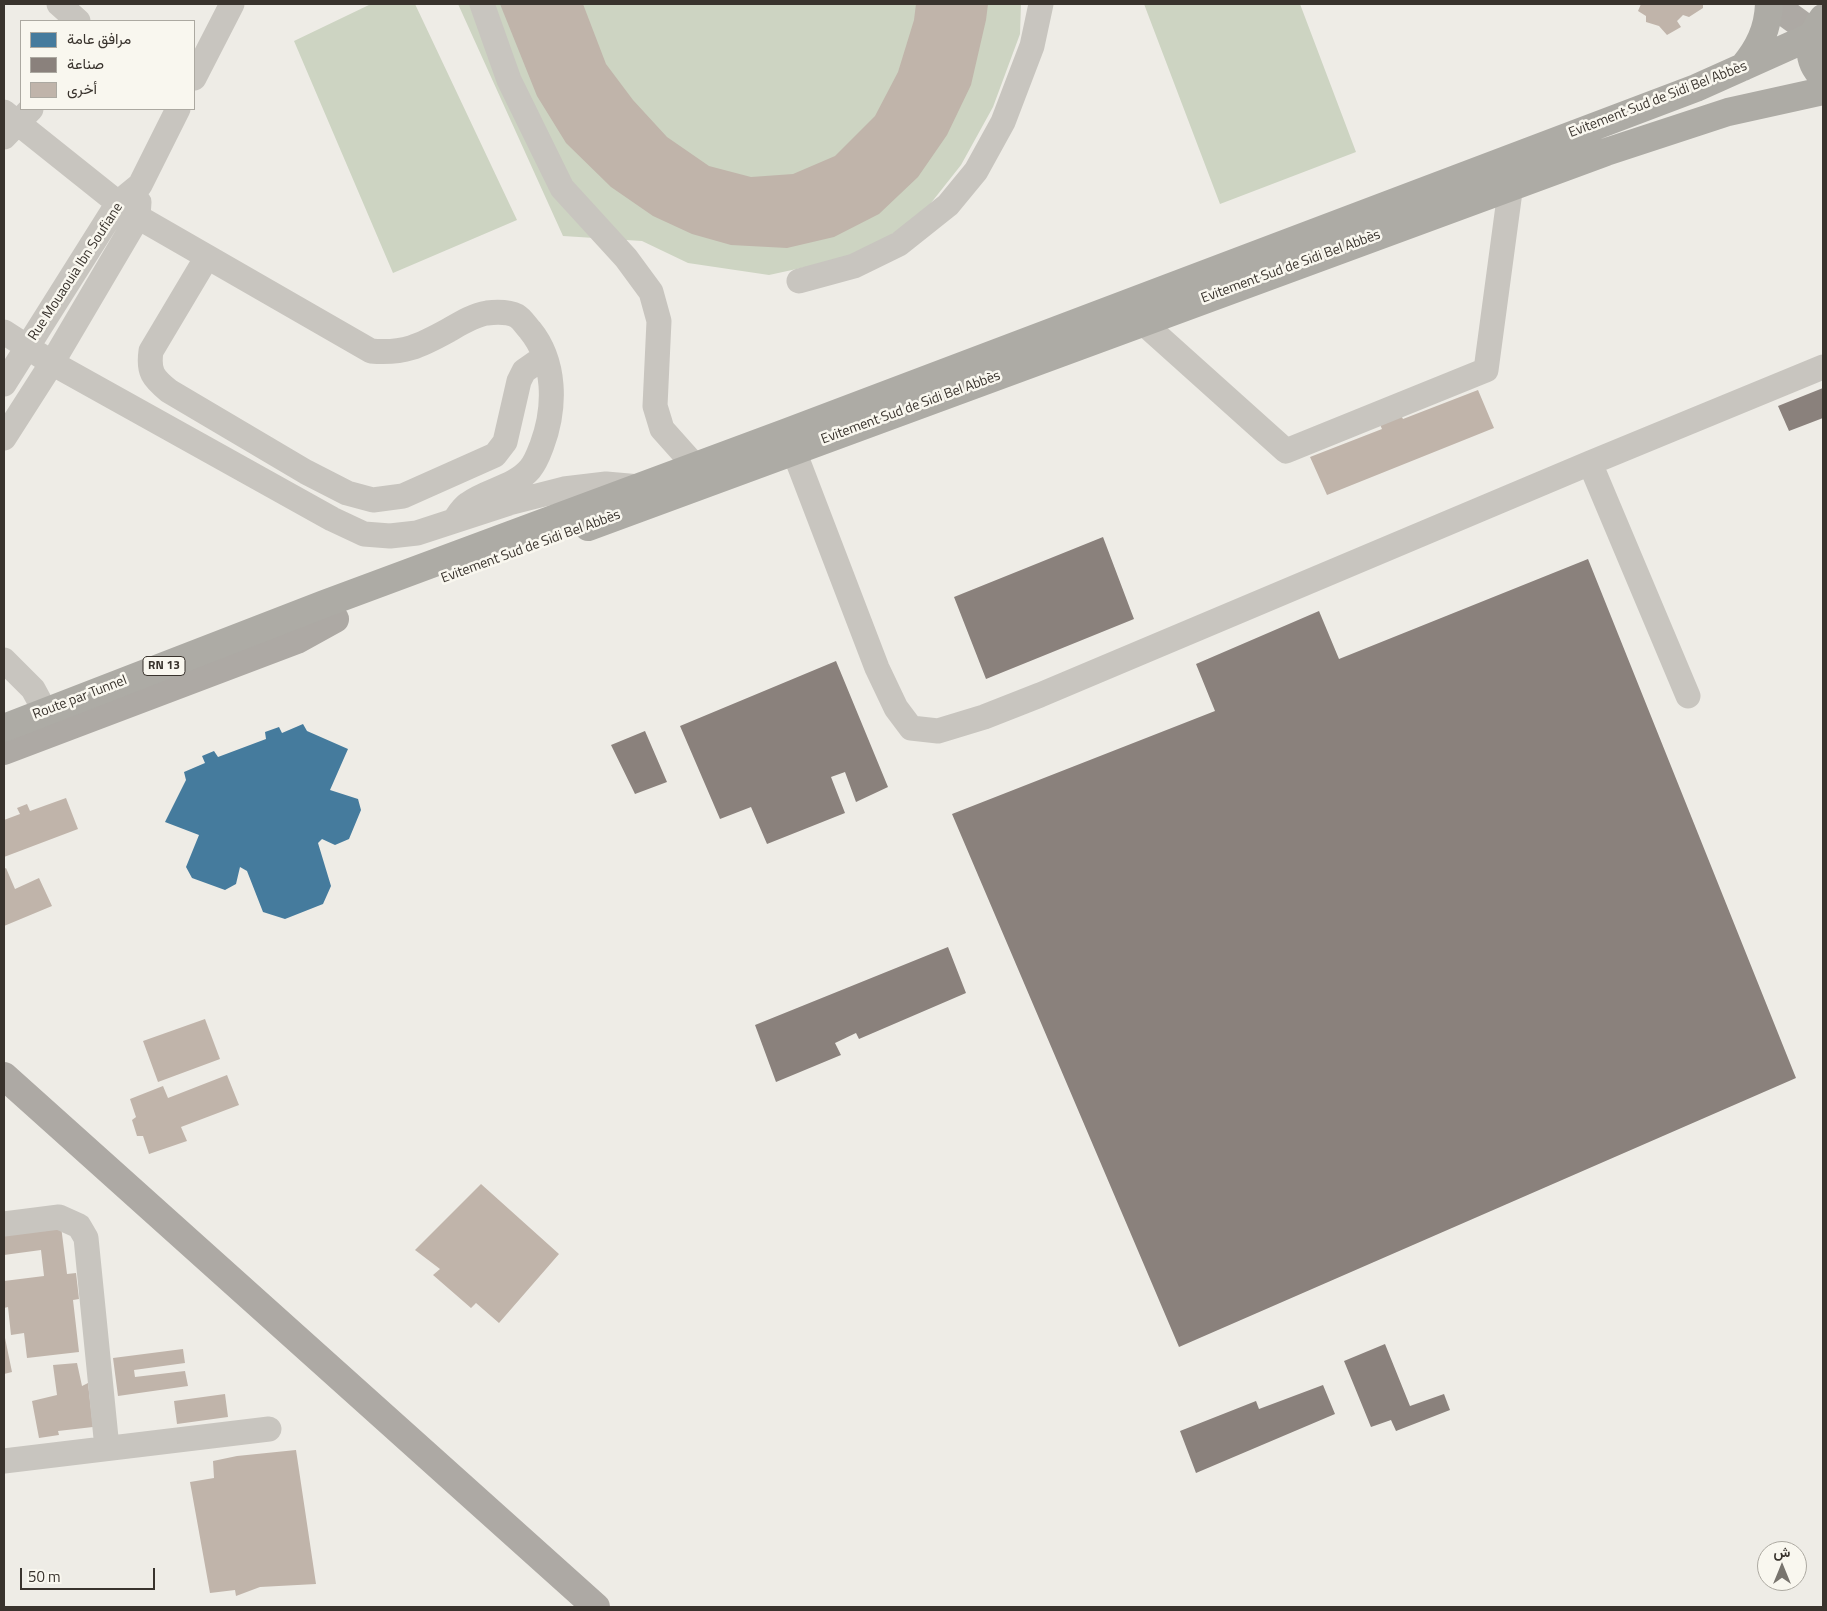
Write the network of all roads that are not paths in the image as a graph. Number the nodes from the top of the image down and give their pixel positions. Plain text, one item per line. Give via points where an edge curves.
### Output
1 (59, 4) edge
2 (232, 4) edge
3 (482, 4) edge
4 (1041, 4) edge
5 (1768, 4) edge
6 (1773, 4) edge
7 (77, 20) edge
8 (1816, 29) edge
9 (1743, 67) junction
10 (195, 76) edge
11 (1823, 77) edge
12 (1823, 91) edge
13 (178, 110) edge
14 (14, 120) edge
15 (1514, 155) junction
16 (140, 185) junction
17 (1512, 186) junction
18 (118, 203) junction
19 (138, 217) junction
20 (207, 257) junction
21 (799, 281) dead end
22 (1133, 313) junction
23 (4, 332) edge
24 (27, 348) junction
25 (544, 357) junction
26 (52, 363) junction
27 (1823, 367) edge
28 (4, 384) edge
29 (4, 438) edge
30 (790, 442) junction
31 (1590, 463) junction
32 (669, 483) junction
33 (454, 521) junction
34 (330, 612) junction
35 (4, 660) edge
36 (1688, 696) dead end
37 (39, 700) junction
38 (4, 714) edge
39 (4, 728) edge
40 (4, 738) edge
41 (4, 751) edge
42 (4, 1076) edge
43 (4, 1224) edge
44 (269, 1429) dead end
45 (108, 1448) junction
46 (4, 1461) edge
47 (596, 1607) edge

1 - 7 street
2 - 10 street
3 - 32 street via 509,80 562,188 626,258 651,292 658,321 655,406 662,429
4 - 21 street via 1032,46 1003,122 976,171 948,206 899,244 854,266
5 - 9 highway via 1766,29
6 - 8 main road
8 - 9 highway, Evitement Sud de Sidi Bel Abbès
8 - 11 highway via 1810,46
9 - 15 highway, Evitement Sud de Sidi Bel Abbès via 1696,88
12 - 17 highway, Evitement Sud de Sidi Bel Abbès via 1728,112
13 - 16 street, Rue Mouaouia Ibn Soufiane
14 - 18 street
15 - 17 street
15 - 22 highway, Evitement Sud de Sidi Bel Abbès
16 - 18 street, Rue Mouaouia Ibn Soufiane
16 - 19 street
17 - 22 highway, Evitement Sud de Sidi Bel Abbès
17 - 22 street via 1486,370 1286,451
18 - 19 street
18 - 24 street, Rue Mouaouia Ibn Soufiane
19 - 20 street
19 - 26 street
20 - 25 street via 371,351 403,351 465,321 487,313 507,313 518,316 526,325 537,339
20 - 25 street via 151,351 149,365 156,380 169,391 347,493 374,500 403,496 495,455 505,442 519,381 524,371
22 - 30 highway, Evitement Sud de Sidi Bel Abbès
23 - 24 street
24 - 26 street
24 - 28 street, Rue Mouaouia Ibn Soufiane
25 - 33 street via 550,371 552,406 538,455 530,468 516,480 467,505
26 - 29 street
26 - 33 street via 364,534 417,533
27 - 31 street
30 - 31 street via 877,668 896,708 912,728 938,731 1040,695
30 - 32 highway, Evitement Sud de Sidi Bel Abbès
31 - 36 street
32 - 33 street via 606,484 564,489
32 - 34 highway, Evitement Sud de Sidi Bel Abbès
34 - 37 main road via 293,610
34 - 39 highway, Route par Tunnel / RN 13
34 - 40 highway, Evitement Sud de Sidi Bel Abbès via 258,645
34 - 41 main road via 297,640
35 - 37 street via 33,689
37 - 38 main road
42 - 47 main road
43 - 45 street via 59,1217 79,1226 86,1238
44 - 45 street
45 - 46 street

